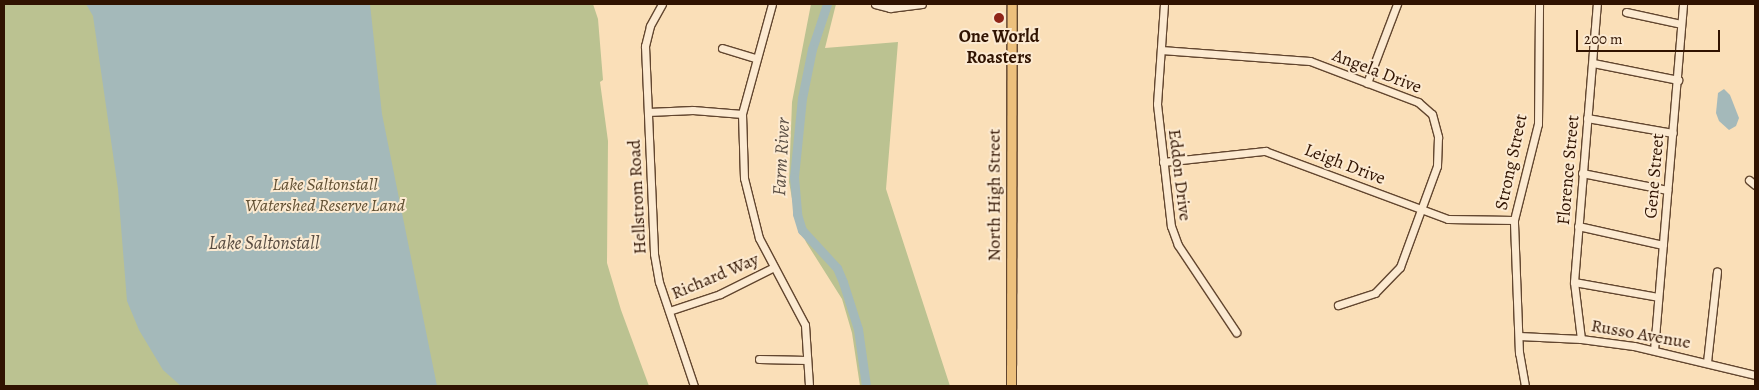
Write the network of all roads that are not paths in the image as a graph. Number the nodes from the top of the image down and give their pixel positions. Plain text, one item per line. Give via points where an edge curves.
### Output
1 (662, 4) edge
2 (772, 4) edge
3 (875, 4) edge
4 (922, 4) edge
5 (1012, 4) edge
6 (1164, 4) edge
7 (1397, 4) edge
8 (1539, 4) edge
9 (1597, 4) edge
10 (1683, 4) edge
11 (1626, 12) dead end
12 (1681, 24) junction
13 (722, 48) dead end
14 (1161, 50) junction
15 (756, 58) junction
16 (1593, 63) junction
17 (1678, 80) junction
18 (1367, 83) junction
19 (648, 112) junction
20 (742, 114) junction
21 (1587, 118) junction
22 (1673, 133) junction
23 (1164, 162) junction
24 (1582, 173) junction
25 (1667, 190) junction
26 (1422, 209) junction
27 (1514, 220) junction
28 (1578, 226) junction
29 (1663, 245) junction
30 (772, 268) junction
31 (1717, 272) dead end
32 (1574, 282) junction
33 (1658, 297) junction
34 (1338, 305) dead end
35 (669, 311) junction
36 (1236, 332) dead end
37 (1519, 336) junction
38 (1581, 339) junction
39 (1654, 350) junction
40 (759, 358) dead end
41 (807, 360) junction
42 (1707, 362) junction
43 (1755, 375) edge
44 (694, 386) edge
45 (808, 386) edge
46 (1011, 386) edge
47 (1525, 386) edge

1 - 19 street, Hellstrom Road via 650,26 645,46
2 - 15 street
3 - 4 street via 890,8
5 - 46 main road, North High Street
6 - 14 street, Eddon Drive
7 - 18 street
8 - 27 street, Strong Street via 1538,124
9 - 16 street, Florence Street
10 - 12 street, Gene Street
11 - 12 street
12 - 17 street, Gene Street
13 - 15 street
14 - 18 street, Angela Drive via 1304,61
14 - 23 street, Eddon Drive via 1156,104
15 - 20 street
16 - 17 street
16 - 21 street, Florence Street
17 - 22 street, Gene Street
18 - 26 street, Angela Drive via 1418,102 1434,120 1437,166
19 - 20 street via 693,110
19 - 35 street, Hellstrom Road via 654,254
20 - 30 street via 748,203
21 - 22 street
21 - 24 street, Florence Street
22 - 25 street, Gene Street
23 - 26 street, Leigh Drive via 1265,151
23 - 36 street, Eddon Drive via 1175,238
24 - 25 street
24 - 28 street, Florence Street
25 - 29 street, Gene Street
26 - 27 street, Leigh Drive via 1456,220
26 - 34 street, Angela Drive via 1393,278 1368,297
27 - 37 street, Strong Street
28 - 29 street
28 - 32 street, Florence Street
29 - 33 street, Gene Street
30 - 35 street, Richard Way via 720,294
30 - 41 street via 805,325
31 - 42 street
32 - 33 street
32 - 38 street, Florence Street
33 - 39 street, Gene Street
35 - 44 street, Hellstrom Road
37 - 38 street, Russo Avenue
37 - 47 street, Strong Street
38 - 39 street, Russo Avenue
39 - 42 street, Russo Avenue
40 - 41 street
41 - 45 street
42 - 43 street, Russo Avenue

